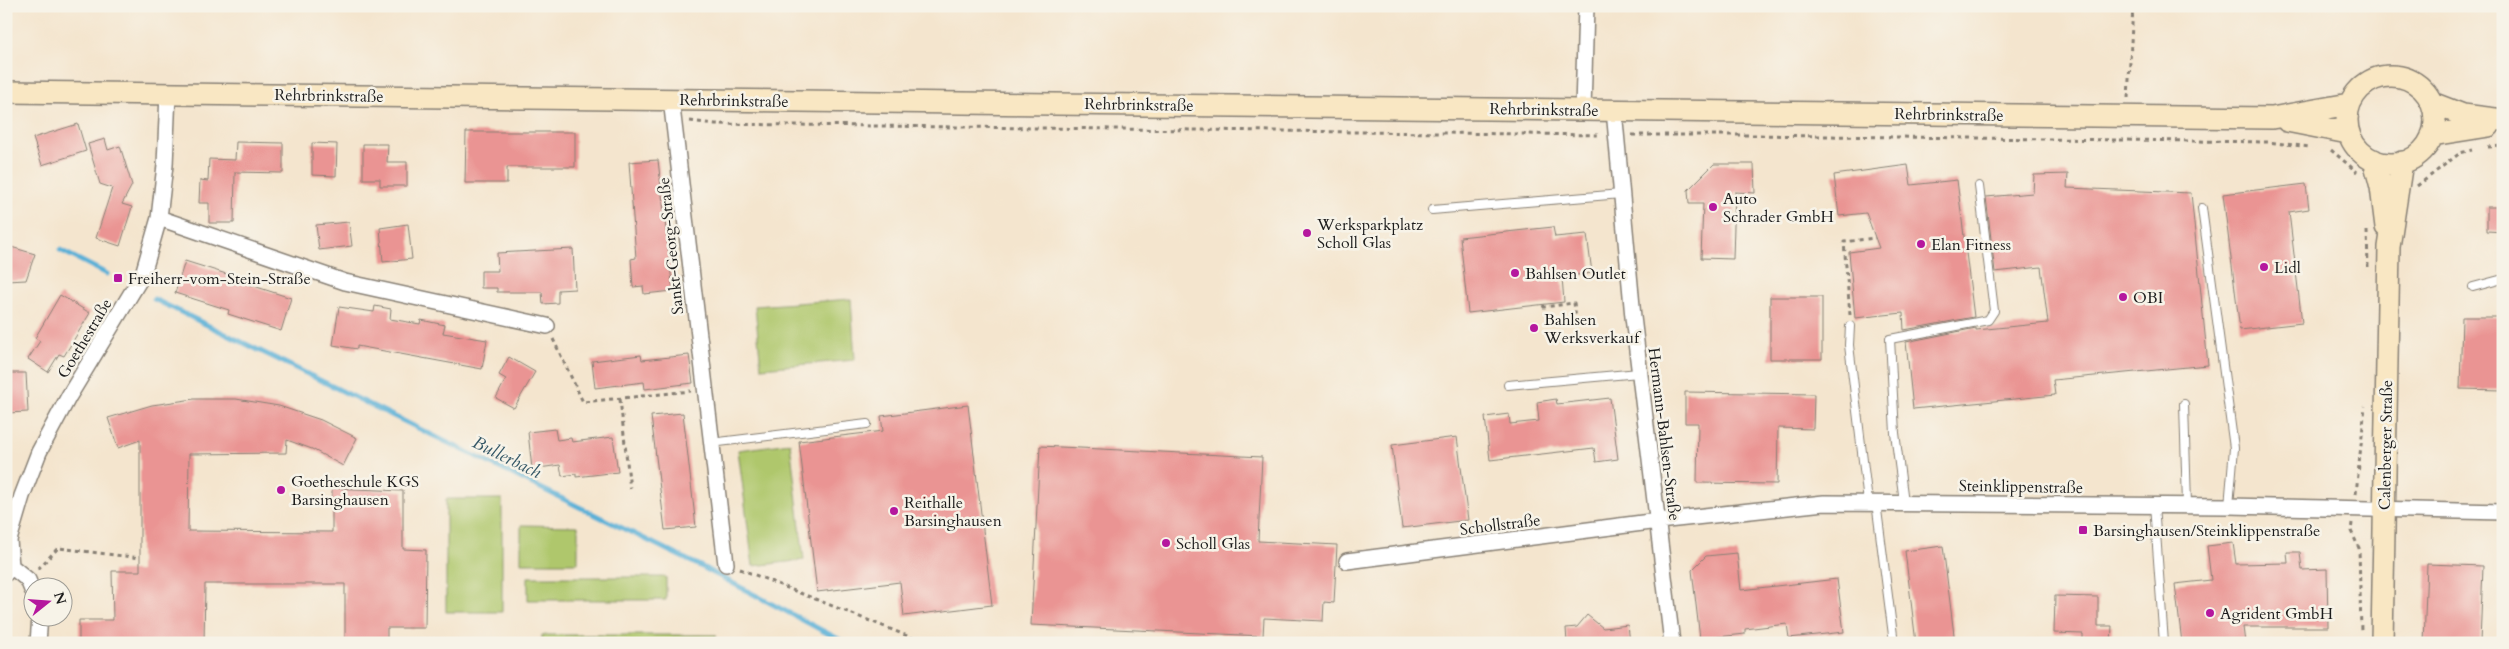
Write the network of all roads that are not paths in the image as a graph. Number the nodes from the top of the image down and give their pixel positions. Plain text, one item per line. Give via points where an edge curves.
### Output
1 (1586, 6) edge
2 (6, 92) edge
3 (168, 93) junction
4 (2432, 103) junction
5 (2349, 104) junction
6 (672, 109) junction
7 (1582, 110) junction
8 (1614, 110) junction
9 (2272, 118) junction
10 (2503, 120) edge
11 (2503, 125) edge
12 (2348, 133) junction
13 (2432, 135) junction
14 (2402, 162) junction
15 (2366, 167) junction
16 (1979, 186) dead end
17 (1621, 194) junction
18 (2202, 208) dead end
19 (1432, 210) dead end
20 (159, 218) junction
21 (2389, 247) junction
22 (2503, 278) edge
23 (2473, 286) dead end
24 (547, 326) road end
25 (1850, 326) road end
26 (1639, 373) junction
27 (1508, 385) dead end
28 (2184, 404) dead end
29 (867, 424) dead end
30 (711, 443) junction
31 (1872, 502) junction
32 (1904, 502) junction
33 (2154, 505) junction
34 (2187, 505) junction
35 (2229, 506) junction
36 (2384, 511) junction
37 (2503, 512) edge
38 (1658, 521) junction
39 (8, 540) edge
40 (1347, 561) dead end
41 (726, 564) road end
42 (8, 569) edge
43 (22, 579) edge
44 (39, 626) edge
45 (38, 643) edge
46 (1672, 643) edge
47 (1894, 643) edge
48 (2164, 643) edge
49 (2382, 643) edge

1 - 7 street
2 - 3 main road, Rehrbrinkstraße
3 - 6 main road, Rehrbrinkstraße
3 - 20 street, Goethestraße
4 - 5 main road via 2424,90 2412,81 2398,76 2382,76 2368,81
4 - 10 main road via 2463,115
4 - 13 main road via 2435,119
5 - 9 main road, Rehrbrinkstraße
5 - 12 main road via 2346,118
6 - 7 main road, Rehrbrinkstraße
6 - 30 street, Sankt-Georg-Straße
7 - 8 main road, Rehrbrinkstraße
8 - 9 main road, Rehrbrinkstraße
8 - 17 street, Hermann-Bahlsen-Straße
9 - 12 main road, Rehrbrinkstraße
11 - 13 main road
12 - 15 main road
13 - 14 main road via 2426,147 2415,157
14 - 15 main road
14 - 21 main road, Calenberger Straße
15 - 21 main road, Calenberger Straße via 2381,187
16 - 32 lane via 1994,311 1988,320 1890,339 1895,433
17 - 19 lane
17 - 26 street, Hermann-Bahlsen-Straße
18 - 35 lane via 2234,448
20 - 24 street via 345,282
20 - 39 street, Goethestraße via 143,274 39,452
21 - 36 main road, Calenberger Straße
22 - 23 lane
25 - 31 lane via 1848,345
26 - 27 lane
26 - 38 street, Hermann-Bahlsen-Straße
28 - 34 lane
29 - 30 lane
30 - 41 street, Sankt-Georg-Straße
31 - 32 street, Steinklippenstraße
31 - 38 street, Steinklippenstraße via 1824,503
31 - 47 lane
32 - 33 street, Steinklippenstraße
33 - 34 street, Steinklippenstraße
33 - 48 lane
34 - 35 street, Steinklippenstraße
35 - 36 street, Steinklippenstraße
36 - 37 street, Steinklippenstraße
36 - 49 main road, Calenberger Straße
38 - 40 street, Schollstraße
38 - 46 street, Hermann-Bahlsen-Straße
39 - 42 street, Goethestraße
42 - 43 street, Goethestraße
44 - 45 street

